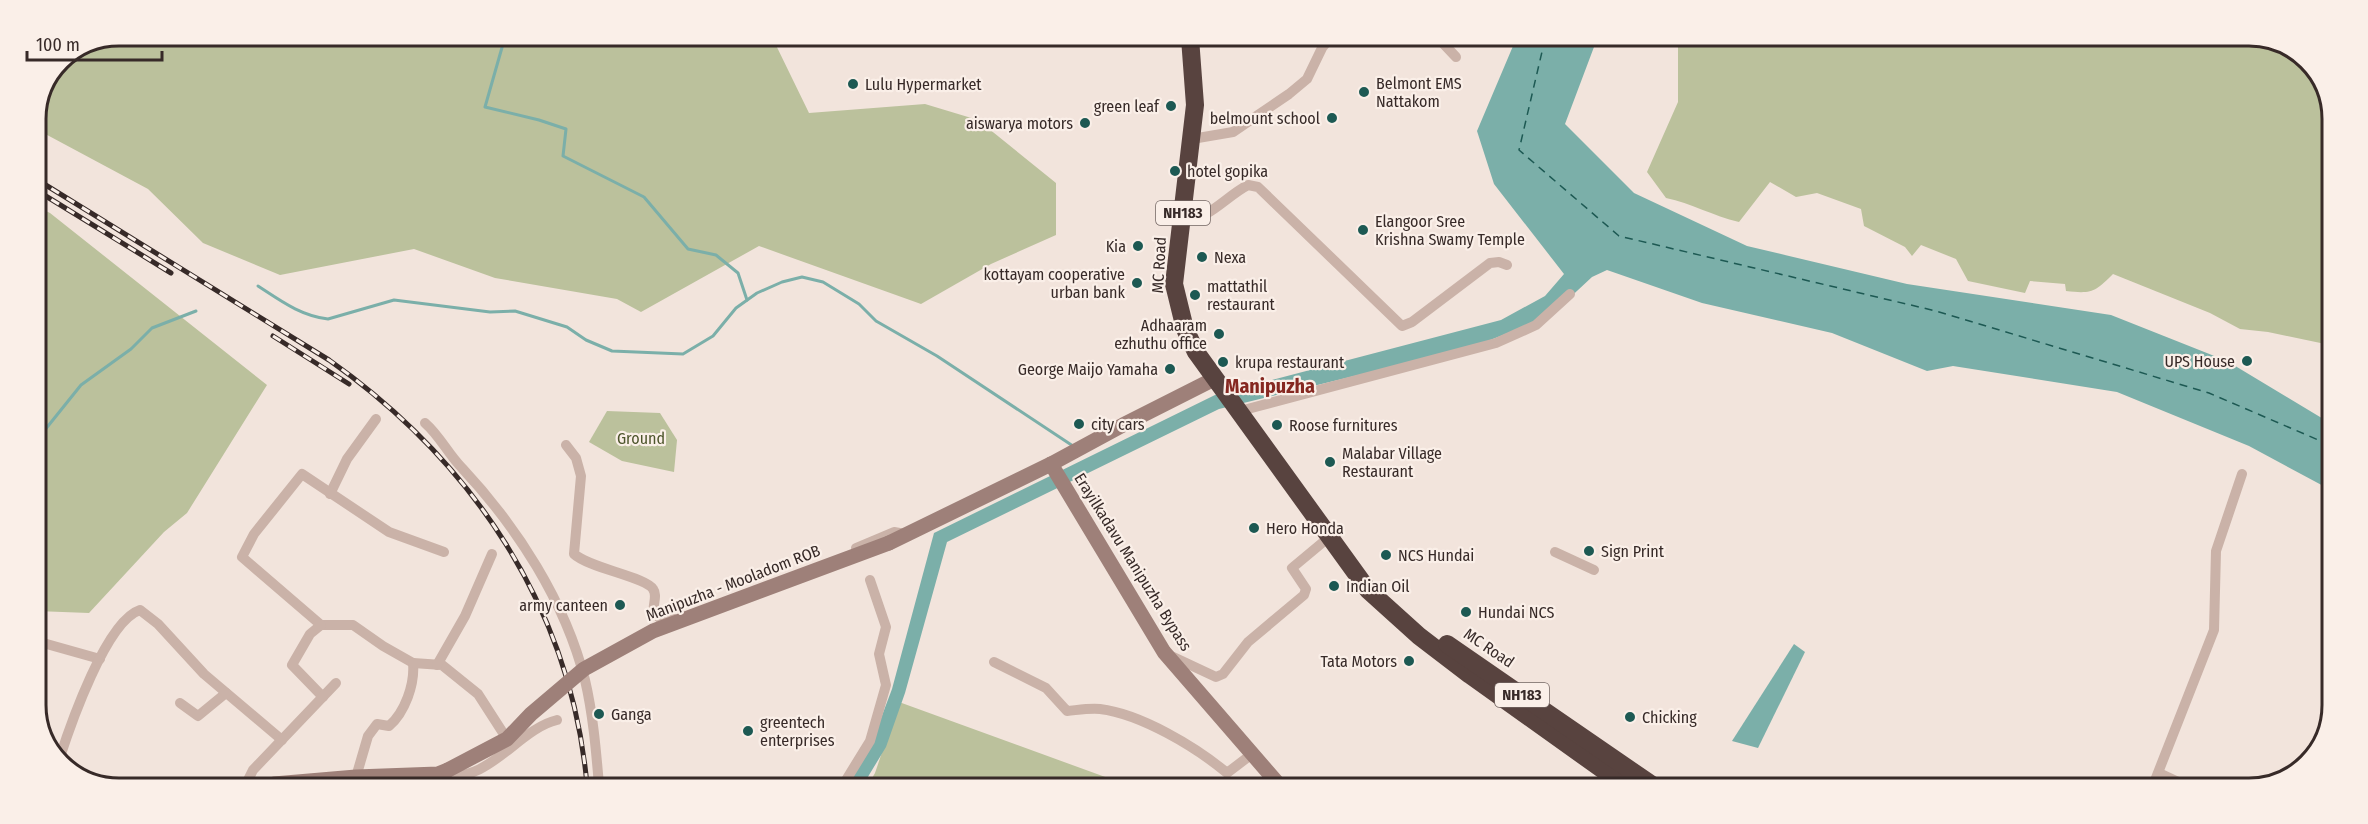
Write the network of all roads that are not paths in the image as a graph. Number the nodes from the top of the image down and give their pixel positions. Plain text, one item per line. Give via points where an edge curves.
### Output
1 (1191, 47) edge
2 (1323, 47) edge
3 (1447, 47) edge
4 (1456, 57) dead end
5 (1192, 139) junction
6 (1182, 221) junction
7 (1506, 265) dead end
8 (1570, 294) dead end
9 (1214, 379) junction
10 (1236, 406) junction
11 (376, 419) dead end
12 (424, 423) dead end
13 (566, 445) dead end
14 (1051, 464) junction
15 (2242, 474) dead end
16 (330, 494) junction
17 (905, 534) junction
18 (1328, 538) junction
19 (444, 552) dead end
20 (1555, 552) dead end
21 (492, 554) dead end
22 (1594, 570) dead end
23 (870, 580) dead end
24 (1386, 607) junction
25 (321, 625) junction
26 (47, 644) edge
27 (1164, 652) junction
28 (100, 659) junction
29 (994, 662) dead end
30 (413, 663) junction
31 (437, 665) junction
32 (336, 683) dead end
33 (226, 693) junction
34 (323, 697) junction
35 (180, 703) dead end
36 (557, 720) dead end
37 (507, 739) junction
38 (282, 740) junction
39 (62, 750) edge
40 (1252, 754) junction
41 (2159, 773) junction
42 (444, 776) edge
43 (356, 777) junction
44 (249, 778) edge
45 (344, 778) edge
46 (367, 778) edge
47 (416, 778) edge
48 (598, 778) edge
49 (847, 778) edge
50 (1273, 778) edge
51 (1614, 778) edge
52 (1643, 778) edge
53 (2157, 778) edge
54 (2170, 778) edge

1 - 5 highway, MC Road / NH183 via 1195,105
2 - 5 street via 1307,79 1289,94 1233,132
3 - 4 street
5 - 6 highway, MC Road / NH183
6 - 7 street via 1205,215 1248,186 1258,187 1402,326 1490,263
6 - 9 highway, MC Road / NH183 via 1175,272 1178,308 1185,329
8 - 10 street via 1536,325 1496,343
9 - 10 highway, MC Road / NH183
9 - 14 main road, Manipuzha - Mooladom ROB
10 - 18 highway, MC Road / NH183
11 - 16 street via 347,459
12 - 48 street via 444,442 510,525 559,611 585,681
13 - 17 street via 576,458 581,476 574,554 652,588 653,609 663,621 831,560 894,532
14 - 17 main road, Manipuzha - Mooladom ROB
14 - 27 main road, Erayilkadavu Manipuzha Bypass
15 - 41 street via 2216,551 2214,630
16 - 19 street via 389,532
16 - 25 street via 302,474 254,534 242,557
17 - 37 main road, Manipuzha - Mooladom ROB, bridge via 653,631 584,669
18 - 24 highway, MC Road / NH183 via 1358,579
18 - 27 street via 1292,568 1306,589 1304,595 1248,642 1220,676 1212,676
20 - 22 street
21 - 31 street via 465,616
23 - 49 street via 886,627 879,654 885,685 870,741
24 - 51 highway, MC Road / NH183 via 1470,675
24 - 52 highway, MC Road / NH183 via 1463,654
25 - 30 street via 353,625
25 - 34 street via 310,634 292,665
26 - 28 street
27 - 40 main road, Erayilkadavu Manipuzha Bypass
28 - 33 street via 119,626 140,610
28 - 39 street
29 - 40 street via 1046,688 1067,711 1114,711 1167,733 1206,755 1227,773
30 - 31 street
30 - 43 street via 414,676 398,718 389,726 377,724 368,736
31 - 37 street via 478,694
32 - 34 street
33 - 35 street via 198,716
33 - 38 street
34 - 38 street
36 - 42 street via 533,729 492,762 465,774
37 - 42 main road, Manipuzha - Mooladom ROB, bridge
38 - 44 street
40 - 50 main road, Erayilkadavu Manipuzha Bypass
41 - 53 street
41 - 54 street
42 - 47 main road
43 - 45 main road
43 - 46 main road

